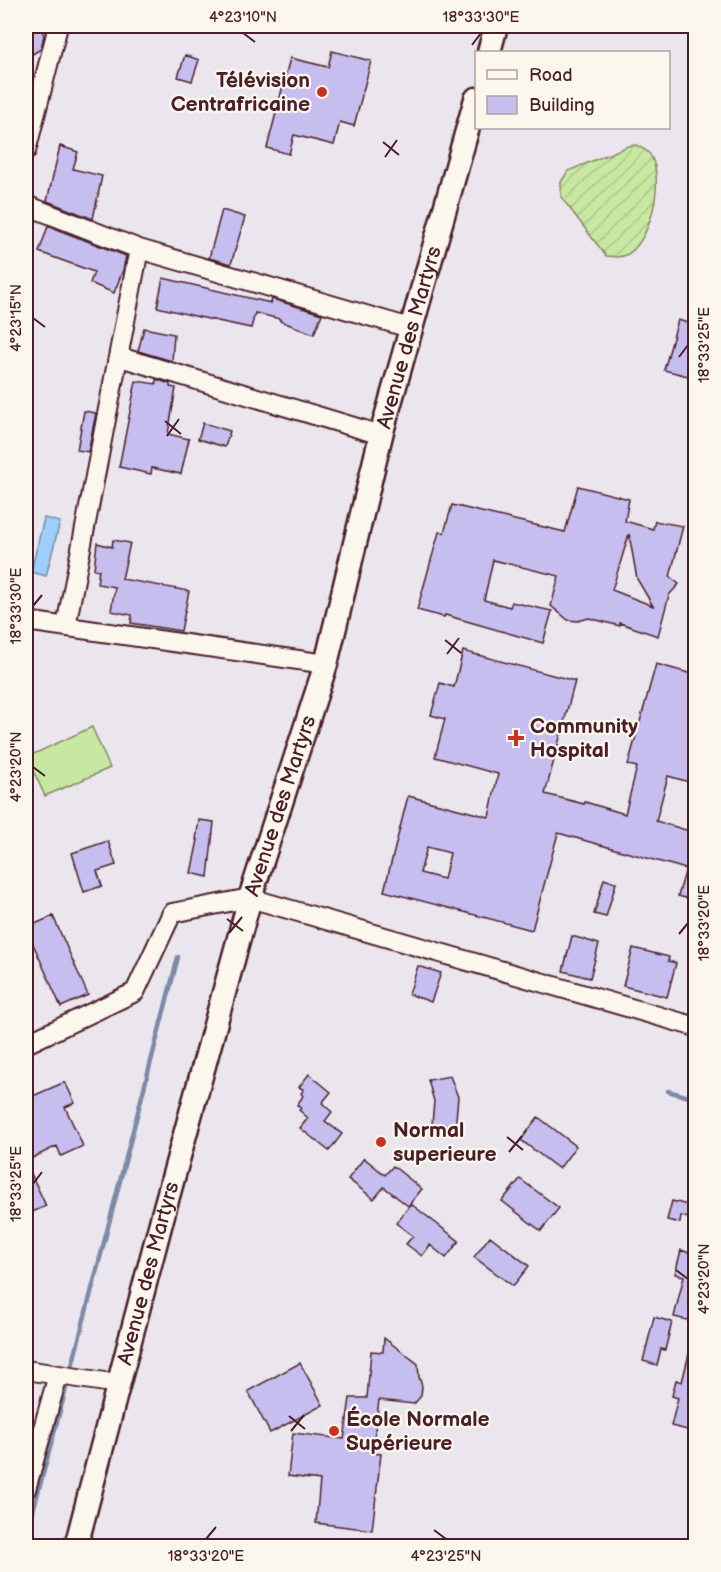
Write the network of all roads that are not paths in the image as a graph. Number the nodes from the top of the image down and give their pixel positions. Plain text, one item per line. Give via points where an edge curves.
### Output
1 (58, 26) edge
2 (496, 26) edge
3 (489, 51) edge
4 (475, 106) edge
5 (26, 151) edge
6 (26, 205) edge
7 (139, 249) junction
8 (410, 328) junction
9 (120, 357) junction
10 (381, 435) junction
11 (26, 621) edge
12 (66, 626) junction
13 (326, 664) junction
14 (250, 898) junction
15 (696, 1027) edge
16 (26, 1044) edge
17 (26, 1370) edge
18 (58, 1375) junction
19 (118, 1384) junction
20 (26, 1489) edge
21 (76, 1546) edge

1 - 5 street
2 - 3 main road
4 - 8 main road, Avenue des Martyrs
6 - 7 street
7 - 8 street
7 - 9 street
8 - 10 main road, Avenue des Martyrs
9 - 10 street
9 - 12 street
10 - 13 main road, Avenue des Martyrs
11 - 12 street
12 - 13 street
13 - 14 main road, Avenue des Martyrs
14 - 15 street
14 - 16 street via 172,913 135,992
14 - 19 main road, Avenue des Martyrs
17 - 18 street
18 - 19 street
18 - 20 street
19 - 21 main road, Avenue des Martyrs

